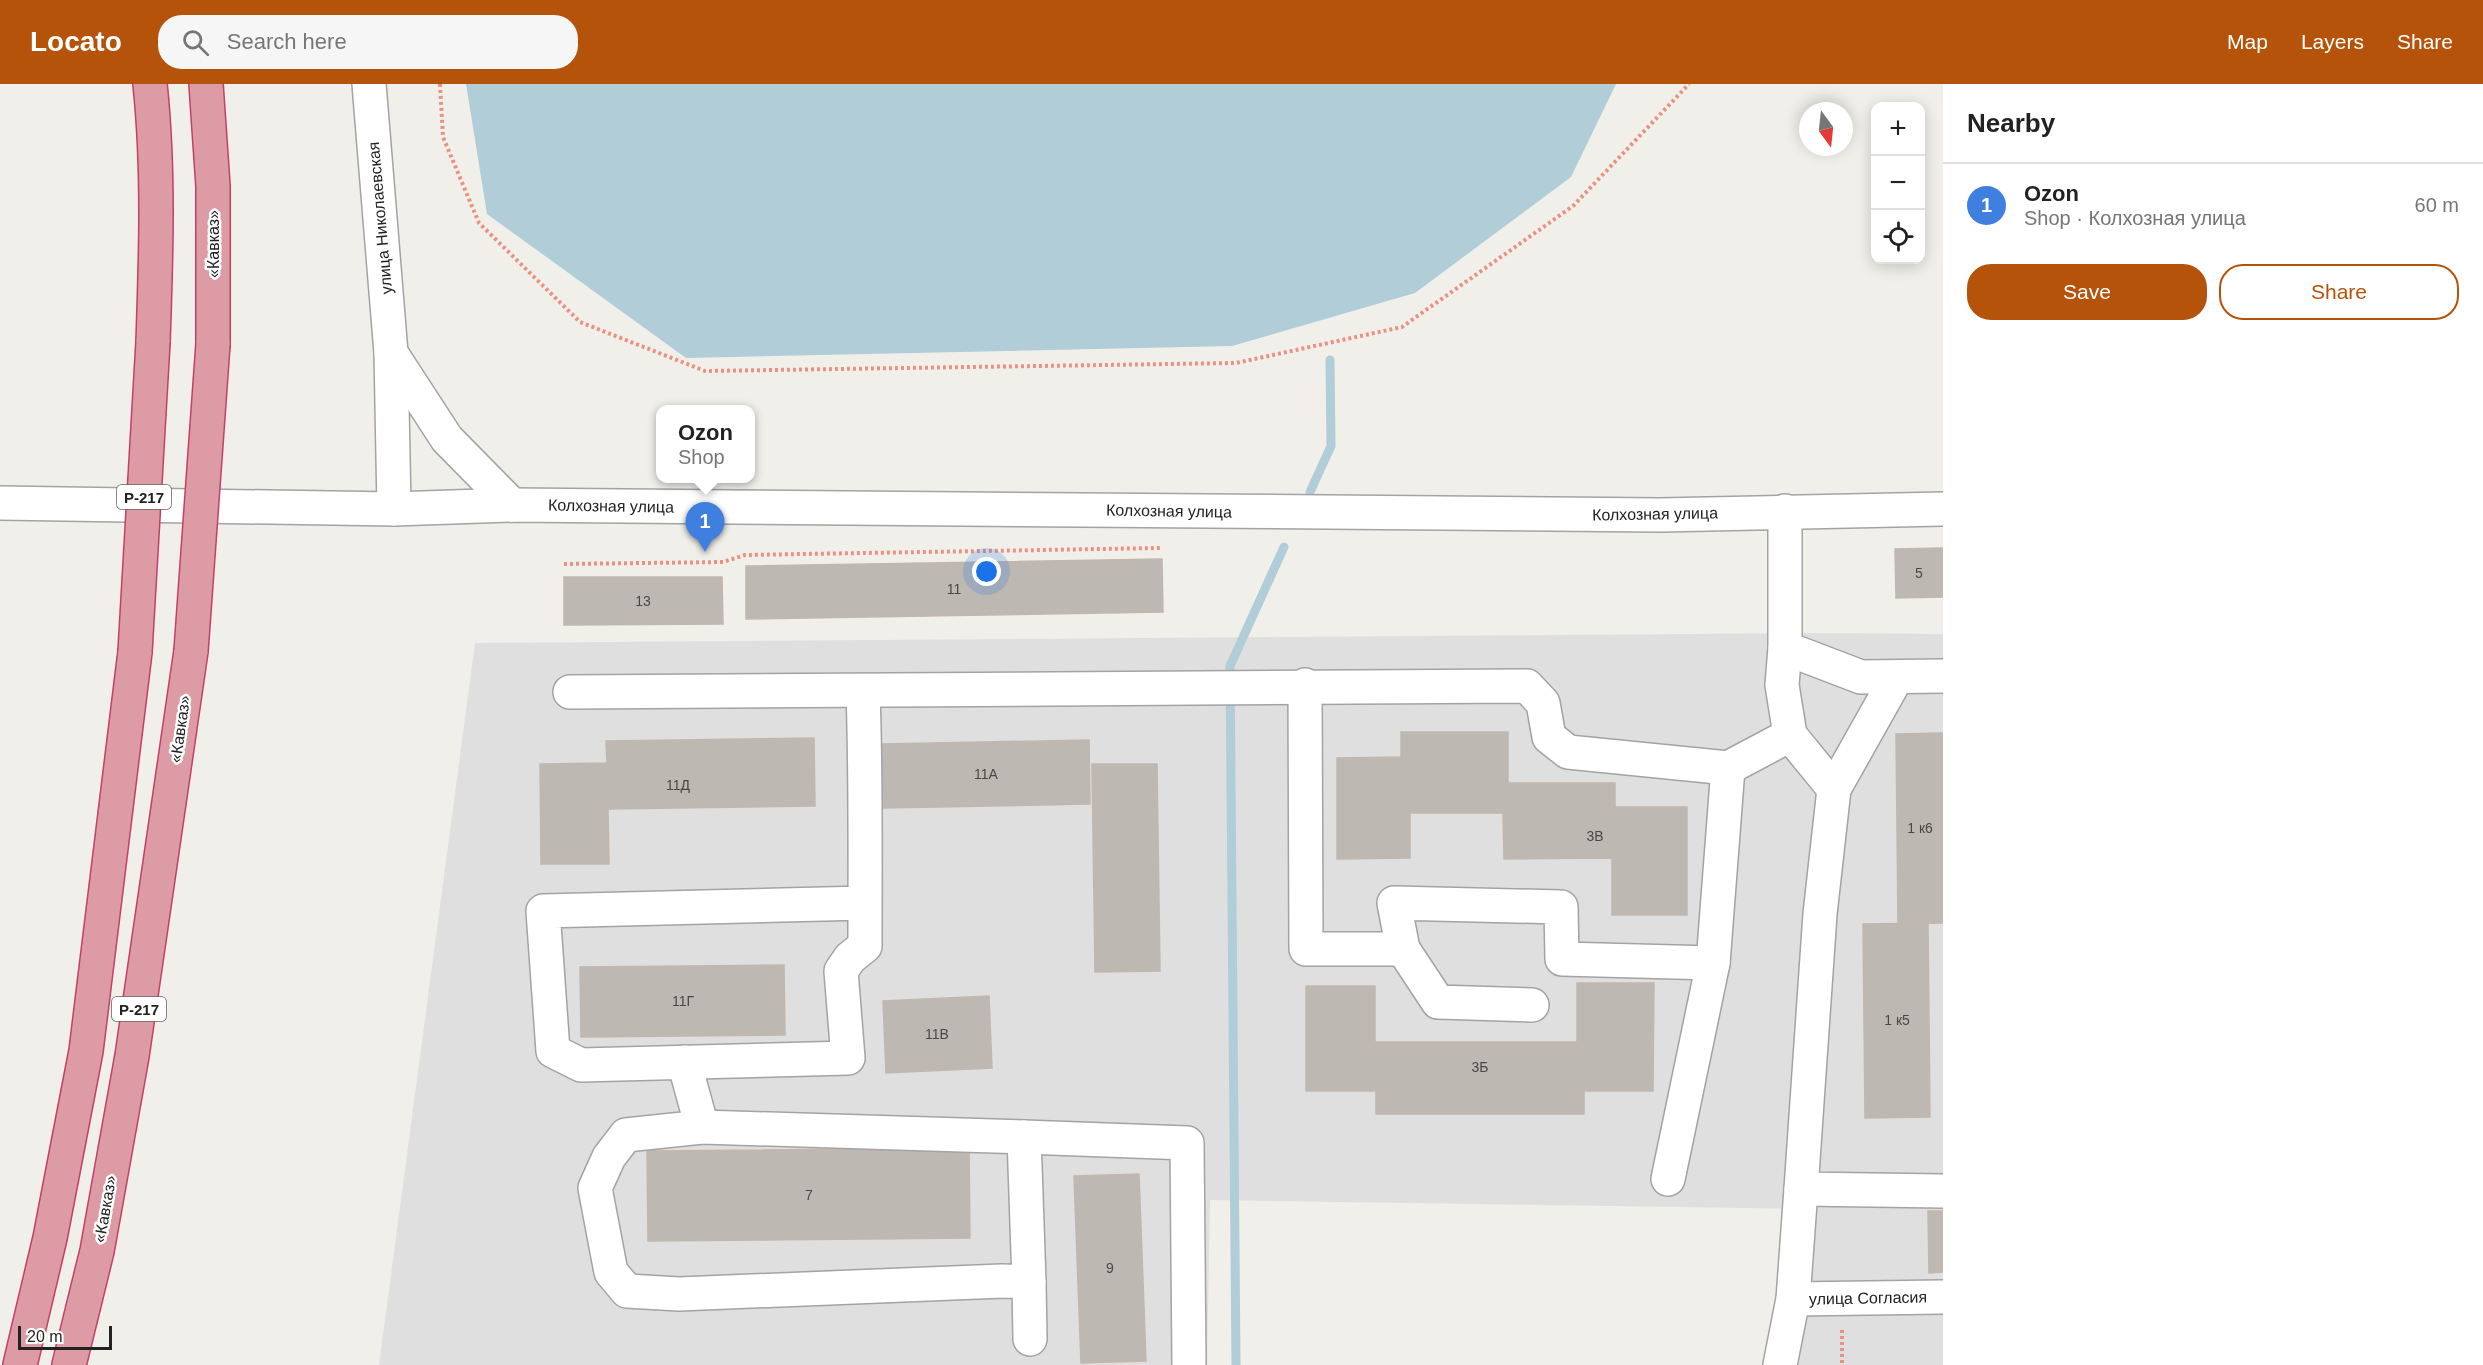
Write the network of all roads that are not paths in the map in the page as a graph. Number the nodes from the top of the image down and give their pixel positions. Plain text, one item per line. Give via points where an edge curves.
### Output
1 (150, 84) edge
2 (206, 84) edge
3 (369, 84) edge
4 (391, 353) junction
5 (0, 503) edge
6 (512, 505) junction
7 (394, 509) junction
8 (1943, 509) edge
9 (1785, 511) junction
10 (1785, 648) junction
11 (1943, 676) edge
12 (1897, 677) junction
13 (1305, 685) junction
14 (862, 691) junction
15 (570, 692) dead end
16 (1790, 735) junction
17 (1728, 768) junction
18 (1834, 789) junction
19 (865, 903) junction
20 (1403, 949) junction
21 (1713, 963) junction
22 (1532, 1005) dead end
23 (684, 1062) junction
24 (702, 1127) junction
25 (1024, 1137) junction
26 (1668, 1179) dead end
27 (1800, 1189) junction
28 (1943, 1191) edge
29 (1029, 1282) junction
30 (1943, 1297) edge
31 (1792, 1299) junction
32 (1030, 1339) dead end
33 (20, 1365) edge
34 (69, 1365) edge
35 (1189, 1365) edge
36 (1780, 1365) edge

1 - 33 highway, Р-217, bridge via 156,249 135,652 86,1051 50,1238
2 - 34 highway, «Кавказ» / Р-217, bridge via 213,186 213,344 191,651 132,1056 97,1251
3 - 4 street, улица Николаевская
4 - 6 street, улица Николаевская via 447,439
4 - 7 street, улица Николаевская
5 - 7 street, Колхозная улица
6 - 7 street, Колхозная улица
6 - 9 street, Колхозная улица via 1648,515
8 - 9 street, Колхозная улица
9 - 10 street
10 - 12 street via 1862,677
10 - 16 street via 1782,685
11 - 12 street
12 - 18 street
13 - 14 street
13 - 17 street via 1527,686 1543,703 1549,737 1568,752
13 - 20 street via 1306,949
14 - 15 street
14 - 19 street
16 - 17 street
16 - 18 street
17 - 21 street
18 - 27 street via 1820,914
19 - 23 street via 865,946 842,971 848,1058
19 - 23 street via 543,911 553,1051 581,1065
20 - 21 street via 1394,903 1561,907 1562,959
20 - 22 street via 1438,1002
21 - 26 street
23 - 24 street
24 - 25 street
24 - 29 street via 626,1135 609,1156 595,1188 611,1272 627,1291 679,1294
25 - 29 street
25 - 35 street via 1187,1143
27 - 28 street
27 - 31 street
29 - 32 street
30 - 31 street, улица Согласия
31 - 36 street

